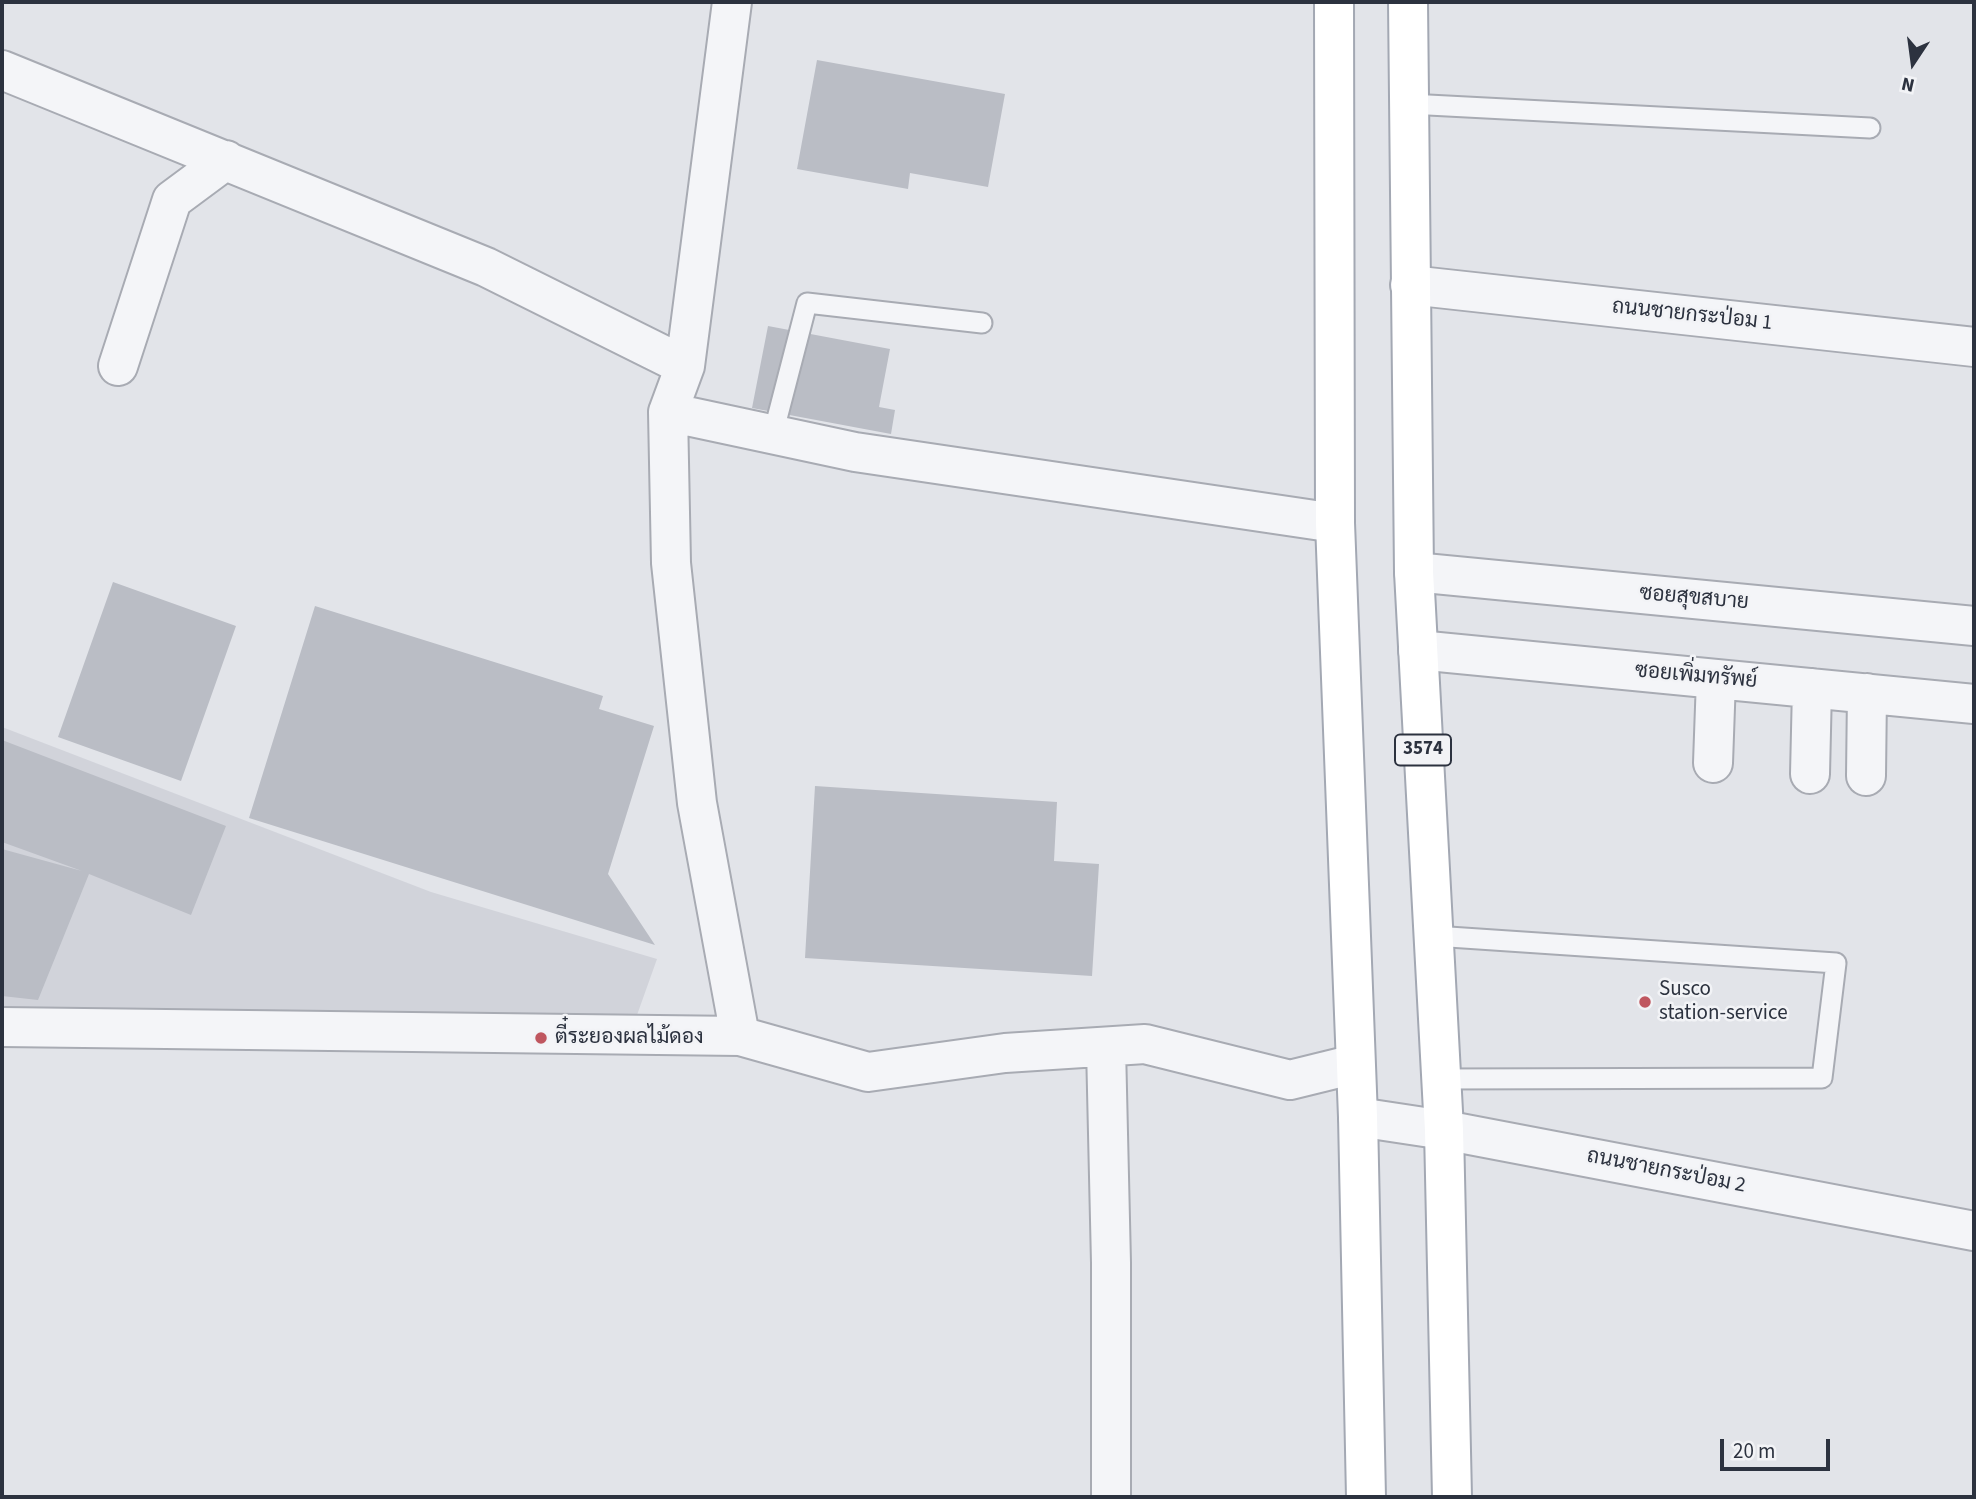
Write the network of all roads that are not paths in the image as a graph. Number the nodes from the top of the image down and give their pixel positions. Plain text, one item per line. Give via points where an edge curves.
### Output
1 (732, 2) edge
2 (1334, 2) edge
3 (1408, 2) edge
4 (2, 70) edge
5 (1409, 104) junction
6 (1870, 128) dead end
7 (226, 160) junction
8 (1410, 285) junction
9 (982, 323) dead end
10 (1974, 347) edge
11 (118, 366) dead end
12 (685, 366) junction
13 (668, 412) junction
14 (773, 434) junction
15 (1335, 523) junction
16 (1414, 572) junction
17 (1974, 626) edge
18 (1418, 650) junction
19 (1716, 679) junction
20 (1812, 688) junction
21 (1867, 693) junction
22 (1974, 704) edge
23 (1713, 763) dead end
24 (1811, 774) dead end
25 (1866, 776) dead end
26 (1434, 936) junction
27 (2, 1027) edge
28 (740, 1036) junction
29 (1106, 1047) junction
30 (1355, 1064) junction
31 (1441, 1079) junction
32 (1358, 1117) junction
33 (1444, 1130) junction
34 (1974, 1231) edge
35 (1111, 1497) edge
36 (1366, 1497) edge
37 (1452, 1497) edge

1 - 12 street
2 - 15 main road
3 - 5 main road, 3574
4 - 7 street
5 - 6 lane
5 - 8 main road, 3574
7 - 11 street via 172,200
7 - 12 street via 486,267
8 - 10 street, ถนนชายกระป่อม 1
8 - 16 main road, 3574
9 - 14 lane via 807,303
12 - 13 street
13 - 14 street
13 - 28 street via 671,563 697,803
14 - 15 street via 855,452
15 - 30 main road
16 - 17 street, ซอยสุขสบาย
16 - 18 main road, 3574
18 - 19 street, ซอยเพิ่มทรัพย์
18 - 26 main road, 3574
19 - 20 street, ซอยเพิ่มทรัพย์
19 - 23 street
20 - 21 street, ซอยเพิ่มทรัพย์
20 - 24 street
21 - 22 street, ซอยเพิ่มทรัพย์
21 - 25 street
26 - 31 main road, 3574
26 - 31 lane via 1836,963 1822,1078
27 - 28 street
28 - 29 street via 868,1072 1005,1053
29 - 30 street via 1145,1044 1290,1080
29 - 35 street
30 - 32 main road
31 - 33 main road, 3574
32 - 33 street, ถนนชายกระป่อม 2
32 - 36 main road
33 - 34 street, ถนนชายกระป่อม 2
33 - 37 main road, 3574

